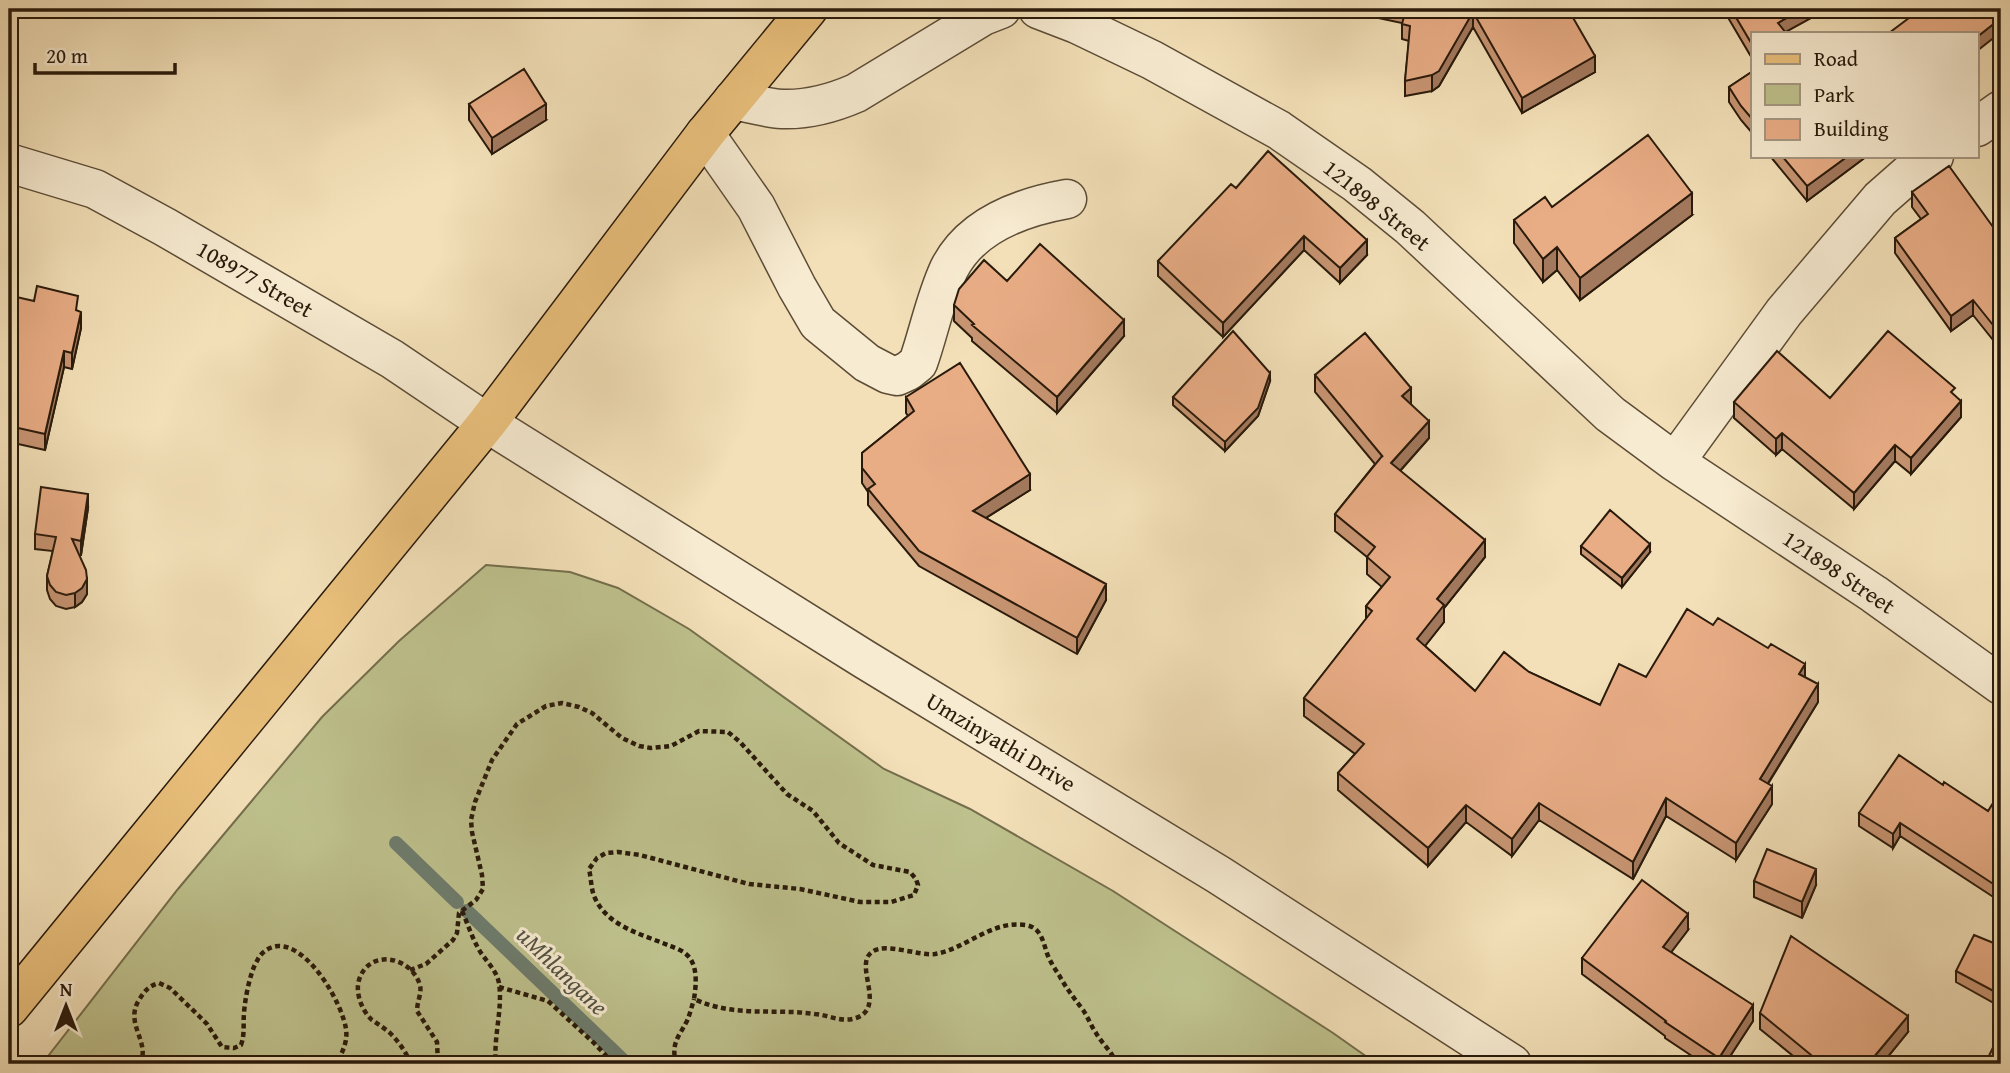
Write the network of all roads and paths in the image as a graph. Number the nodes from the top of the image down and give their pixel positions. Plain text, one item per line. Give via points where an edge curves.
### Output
1 (808, 9) edge
2 (1001, 9) edge
3 (1038, 9) edge
4 (733, 100) junction
5 (2001, 110) edge
6 (1979, 126) edge
7 (705, 134) junction
8 (1931, 158) edge
9 (9, 163) edge
10 (1067, 199) dead end
11 (487, 423) junction
12 (1675, 462) junction
13 (2001, 685) edge
14 (462, 911) junction
15 (410, 970) junction
16 (499, 987) junction
17 (694, 999) junction
18 (9, 1008) edge
19 (140, 1064) edge
20 (336, 1064) edge
21 (411, 1064) edge
22 (438, 1064) edge
23 (496, 1064) edge
24 (614, 1064) edge
25 (676, 1064) edge
26 (1116, 1064) edge
27 (1512, 1064) edge

1 - 4 main road
2 - 4 street via 835,102 782,109
3 - 12 street, 121898 Street via 1152,60 1279,130 1357,184 1410,227 1610,414
4 - 7 main road
5 - 6 street
7 - 10 street via 756,207 818,323 867,363 897,376 918,363 949,269 967,246 1013,213
7 - 11 main road
8 - 12 street via 1880,199 1784,313
9 - 11 street, 108977 Street via 94,189 165,227 392,359
11 - 18 main road
11 - 27 street, Umzinyathi Drive via 1219,875
12 - 13 street, 121898 Street
14 - 15 path via 453,940 426,964
14 - 16 path
14 - 17 path via 483,889 472,832 475,802 492,760 517,724 546,706 562,703 592,713 639,747 671,747 699,731 728,732 787,794 813,811 839,843 873,865 910,872 918,885 914,895 899,901 860,902 749,884 640,855 618,852 597,858 589,869 593,895 601,908 614,922 690,957
15 - 21 path via 397,961 377,960 363,970 358,984 369,1018 399,1043
15 - 22 path via 421,993 417,1011 437,1042
16 - 23 path
16 - 24 path via 548,1001
17 - 25 path via 676,1038
17 - 26 path via 743,1012 855,1018 869,1005 865,962 870,953 880,948 932,954 993,929 1025,925 1041,935 1049,959
19 - 20 path via 143,1053 133,1015 149,986 159,983 170,988 207,1024 222,1047 234,1048 244,1038 244,1011 256,962 263,952 285,947 305,957 319,973 341,1015 346,1044

